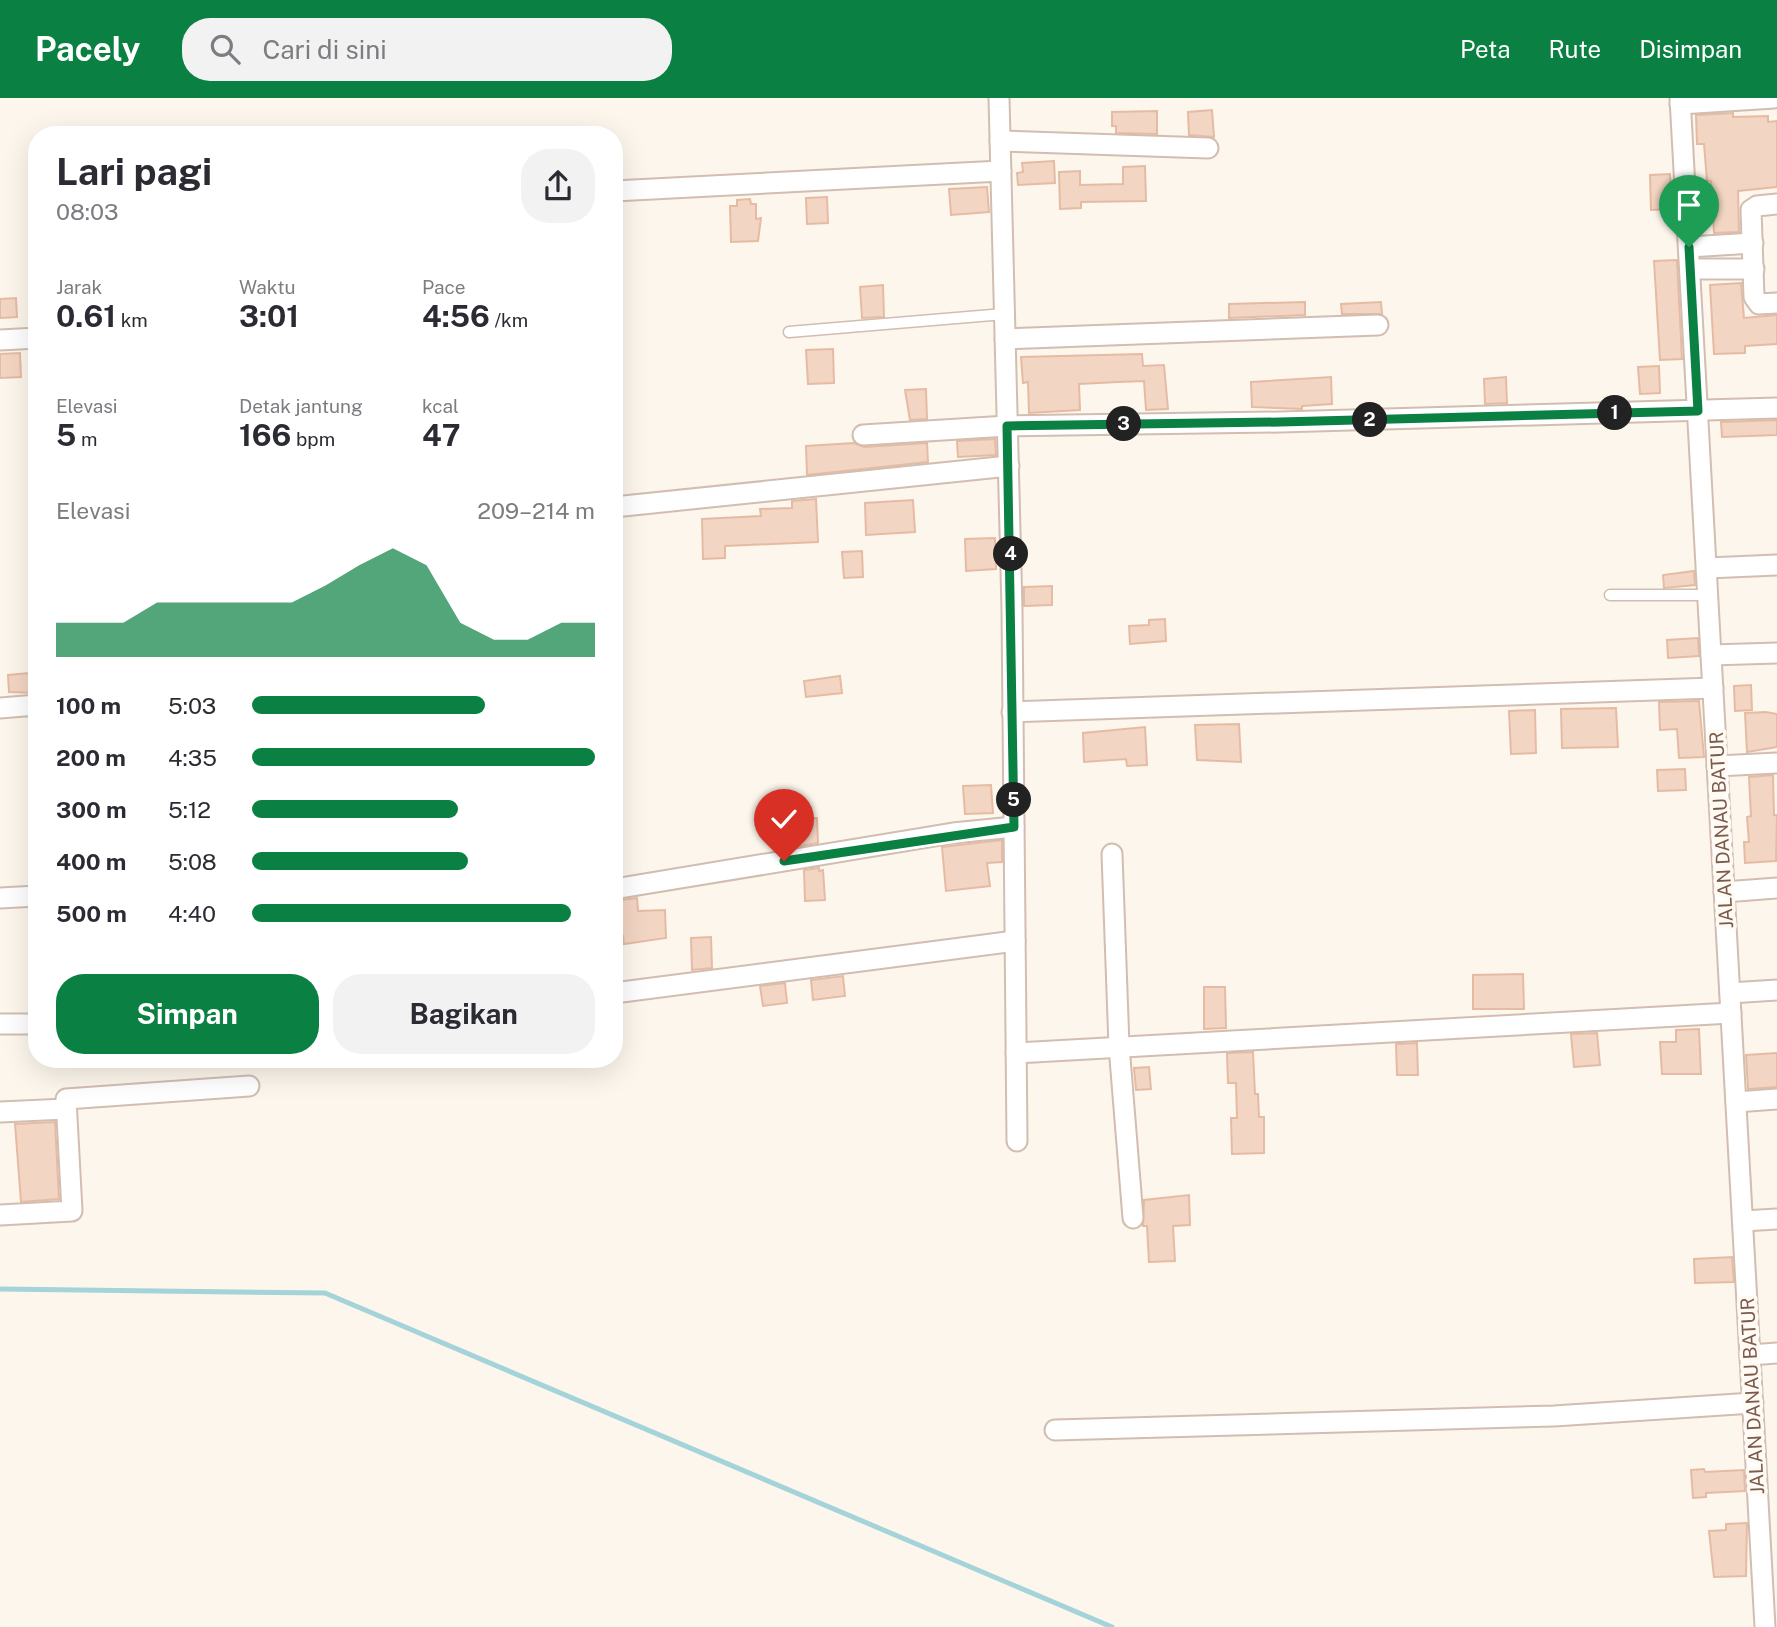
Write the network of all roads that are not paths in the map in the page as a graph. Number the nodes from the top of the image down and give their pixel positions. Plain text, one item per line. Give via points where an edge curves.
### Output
1 (999, 98) edge
2 (1774, 98) edge
3 (1680, 101) edge
4 (1000, 141) junction
5 (1208, 148) dead end
6 (1001, 172) junction
7 (623, 191) edge
8 (1777, 204) edge
9 (1753, 243) junction
10 (1689, 247) junction
11 (1690, 269) junction
12 (1754, 269) junction
13 (1777, 303) edge
14 (1004, 314) junction
15 (1378, 325) dead end
16 (789, 332) dead end
17 (28, 338) edge
18 (0, 340) edge
19 (1005, 340) junction
20 (1777, 408) edge
21 (1698, 411) junction
22 (1007, 426) junction
23 (863, 435) dead end
24 (1009, 466) junction
25 (623, 506) edge
26 (1777, 565) edge
27 (1707, 568) junction
28 (1610, 595) dead end
29 (1708, 595) junction
30 (1777, 653) edge
31 (1711, 655) junction
32 (1713, 688) junction
33 (28, 706) edge
34 (0, 708) edge
35 (1012, 712) junction
36 (1777, 763) edge
37 (1717, 766) junction
38 (1014, 827) junction
39 (1112, 854) dead end
40 (623, 888) edge
41 (1777, 888) edge
42 (1724, 892) junction
43 (28, 896) edge
44 (0, 898) edge
45 (1015, 941) junction
46 (1777, 990) edge
47 (623, 992) edge
48 (1730, 992) junction
49 (1731, 1013) junction
50 (0, 1024) edge
51 (28, 1024) edge
52 (1119, 1046) junction
53 (1016, 1053) junction
54 (249, 1086) dead end
55 (1777, 1099) edge
56 (1736, 1102) junction
57 (66, 1109) junction
58 (0, 1111) edge
59 (1017, 1141) dead end
60 (0, 1215) edge
61 (1133, 1218) dead end
62 (1777, 1219) edge
63 (1743, 1221) junction
64 (1777, 1353) edge
65 (1750, 1355) junction
66 (1753, 1403) junction
67 (1055, 1430) dead end
68 (1769, 1561) edge
69 (1765, 1627) edge

1 - 4 street
2 - 3 street
3 - 10 street, JALAN DANAU BATUR
4 - 5 street
4 - 6 street
6 - 7 street
6 - 14 street
8 - 9 street via 1751,210
9 - 10 street
9 - 12 street
10 - 11 street, JALAN DANAU BATUR
11 - 12 street
11 - 21 street, JALAN DANAU BATUR
12 - 13 street via 1756,303
14 - 16 lane
14 - 19 street
15 - 19 street
17 - 18 street
19 - 22 street
20 - 21 street
21 - 22 street
21 - 27 street, JALAN DANAU BATUR
22 - 23 street
22 - 24 street
24 - 25 street
24 - 35 street
26 - 27 street
27 - 29 street, JALAN DANAU BATUR
28 - 29 lane
29 - 31 street, JALAN DANAU BATUR
30 - 31 street
31 - 32 street, JALAN DANAU BATUR
32 - 35 street
32 - 37 street, JALAN DANAU BATUR
33 - 34 street
35 - 38 street
36 - 37 street
37 - 42 street, JALAN DANAU BATUR
38 - 40 street
38 - 45 street
39 - 52 street
41 - 42 street
42 - 48 street, JALAN DANAU BATUR
43 - 44 street
45 - 47 street
45 - 53 street
46 - 48 street
48 - 49 street, JALAN DANAU BATUR
49 - 52 street
49 - 56 street, JALAN DANAU BATUR
50 - 51 street
52 - 53 street
52 - 61 street
53 - 59 street
54 - 57 street via 66,1099
55 - 56 street
56 - 63 street, JALAN DANAU BATUR
57 - 58 street
57 - 60 street via 72,1211
62 - 63 street
63 - 65 street, JALAN DANAU BATUR
64 - 65 street
65 - 66 street, JALAN DANAU BATUR
66 - 67 street via 1554,1416
66 - 68 street, JALAN DANAU BATUR
68 - 69 street, JALAN DANAU BATUR

